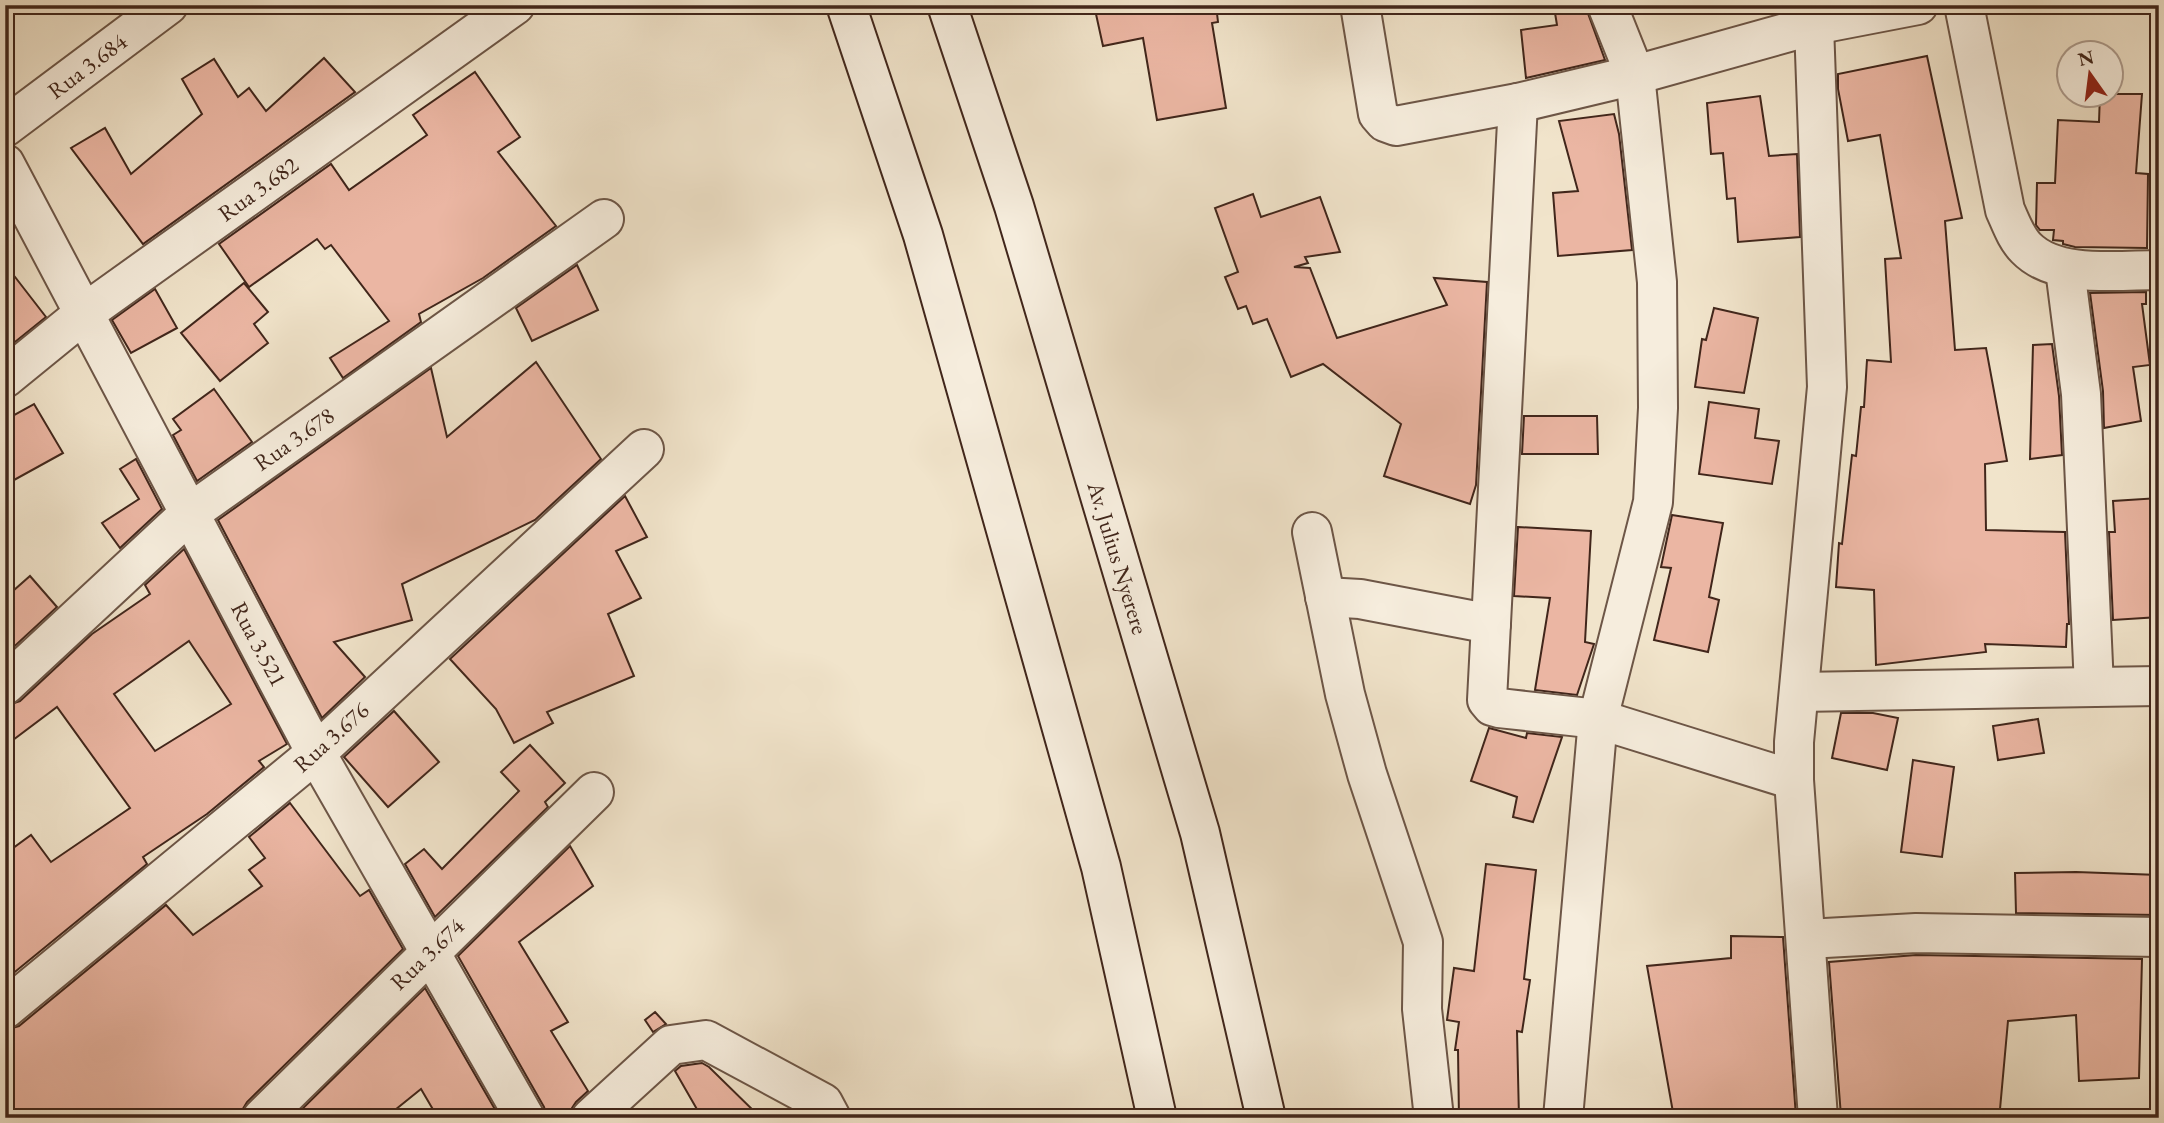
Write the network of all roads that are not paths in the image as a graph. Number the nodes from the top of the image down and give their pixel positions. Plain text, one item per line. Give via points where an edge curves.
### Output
1 (168, 5) edge
2 (515, 5) edge
3 (846, 5) edge
4 (1360, 5) edge
5 (1608, 5) edge
6 (1918, 5) edge
7 (1964, 5) edge
8 (950, 10) edge
9 (1814, 25) junction
10 (1635, 75) junction
11 (1518, 103) junction
12 (5, 127) edge
13 (5, 164) edge
14 (604, 219) dead end
15 (2065, 269) junction
16 (2159, 270) edge
17 (86, 312) junction
18 (5, 379) edge
19 (644, 449) dead end
20 (190, 513) junction
21 (1312, 532) dead end
22 (1325, 597) junction
23 (1491, 624) junction
24 (5, 685) edge
25 (2159, 686) edge
26 (2094, 687) junction
27 (1799, 692) junction
28 (1598, 719) junction
29 (316, 753) junction
30 (1794, 780) junction
31 (594, 792) dead end
32 (2159, 937) edge
33 (1807, 939) junction
34 (429, 952) junction
35 (5, 1009) edge
36 (262, 1118) edge
37 (525, 1118) edge
38 (592, 1118) edge
39 (831, 1118) edge
40 (1157, 1118) edge
41 (1266, 1118) edge
42 (1434, 1118) edge
43 (1563, 1118) edge
44 (1818, 1118) edge

1 - 12 street, Rua 3.684
2 - 17 street, Rua 3.682
3 - 40 street via 923,234 1101,867
4 - 11 street via 1378,114 1385,122 1396,126
5 - 10 street
6 - 9 street
7 - 15 street via 2006,210 2026,248
8 - 41 street, Av. Julius Nyerere via 1014,206 1200,833
9 - 10 street
9 - 27 street via 1827,387
10 - 11 street
10 - 28 street via 1657,282 1653,502
11 - 23 street
13 - 17 street, Rua 3.521
14 - 20 street, Rua 3.678
15 - 16 street
15 - 26 street via 2081,394
17 - 18 street, Rua 3.682
17 - 20 street, Rua 3.521
19 - 29 street, Rua 3.676
20 - 24 street, Rua 3.678
20 - 29 street, Rua 3.521
21 - 22 street
22 - 23 street via 1360,599
22 - 42 street via 1367,774 1423,942 1422,1009
23 - 28 street via 1487,701 1492,706
25 - 26 street
26 - 27 street
27 - 30 street
28 - 30 street
28 - 43 street
29 - 34 street, Rua 3.521
29 - 35 street, Rua 3.676
30 - 33 street
31 - 34 street, Rua 3.674
32 - 33 street via 1916,933
33 - 44 street
34 - 36 street, Rua 3.674
34 - 37 street, Rua 3.521
38 - 39 street via 671,1045 706,1041 823,1103

